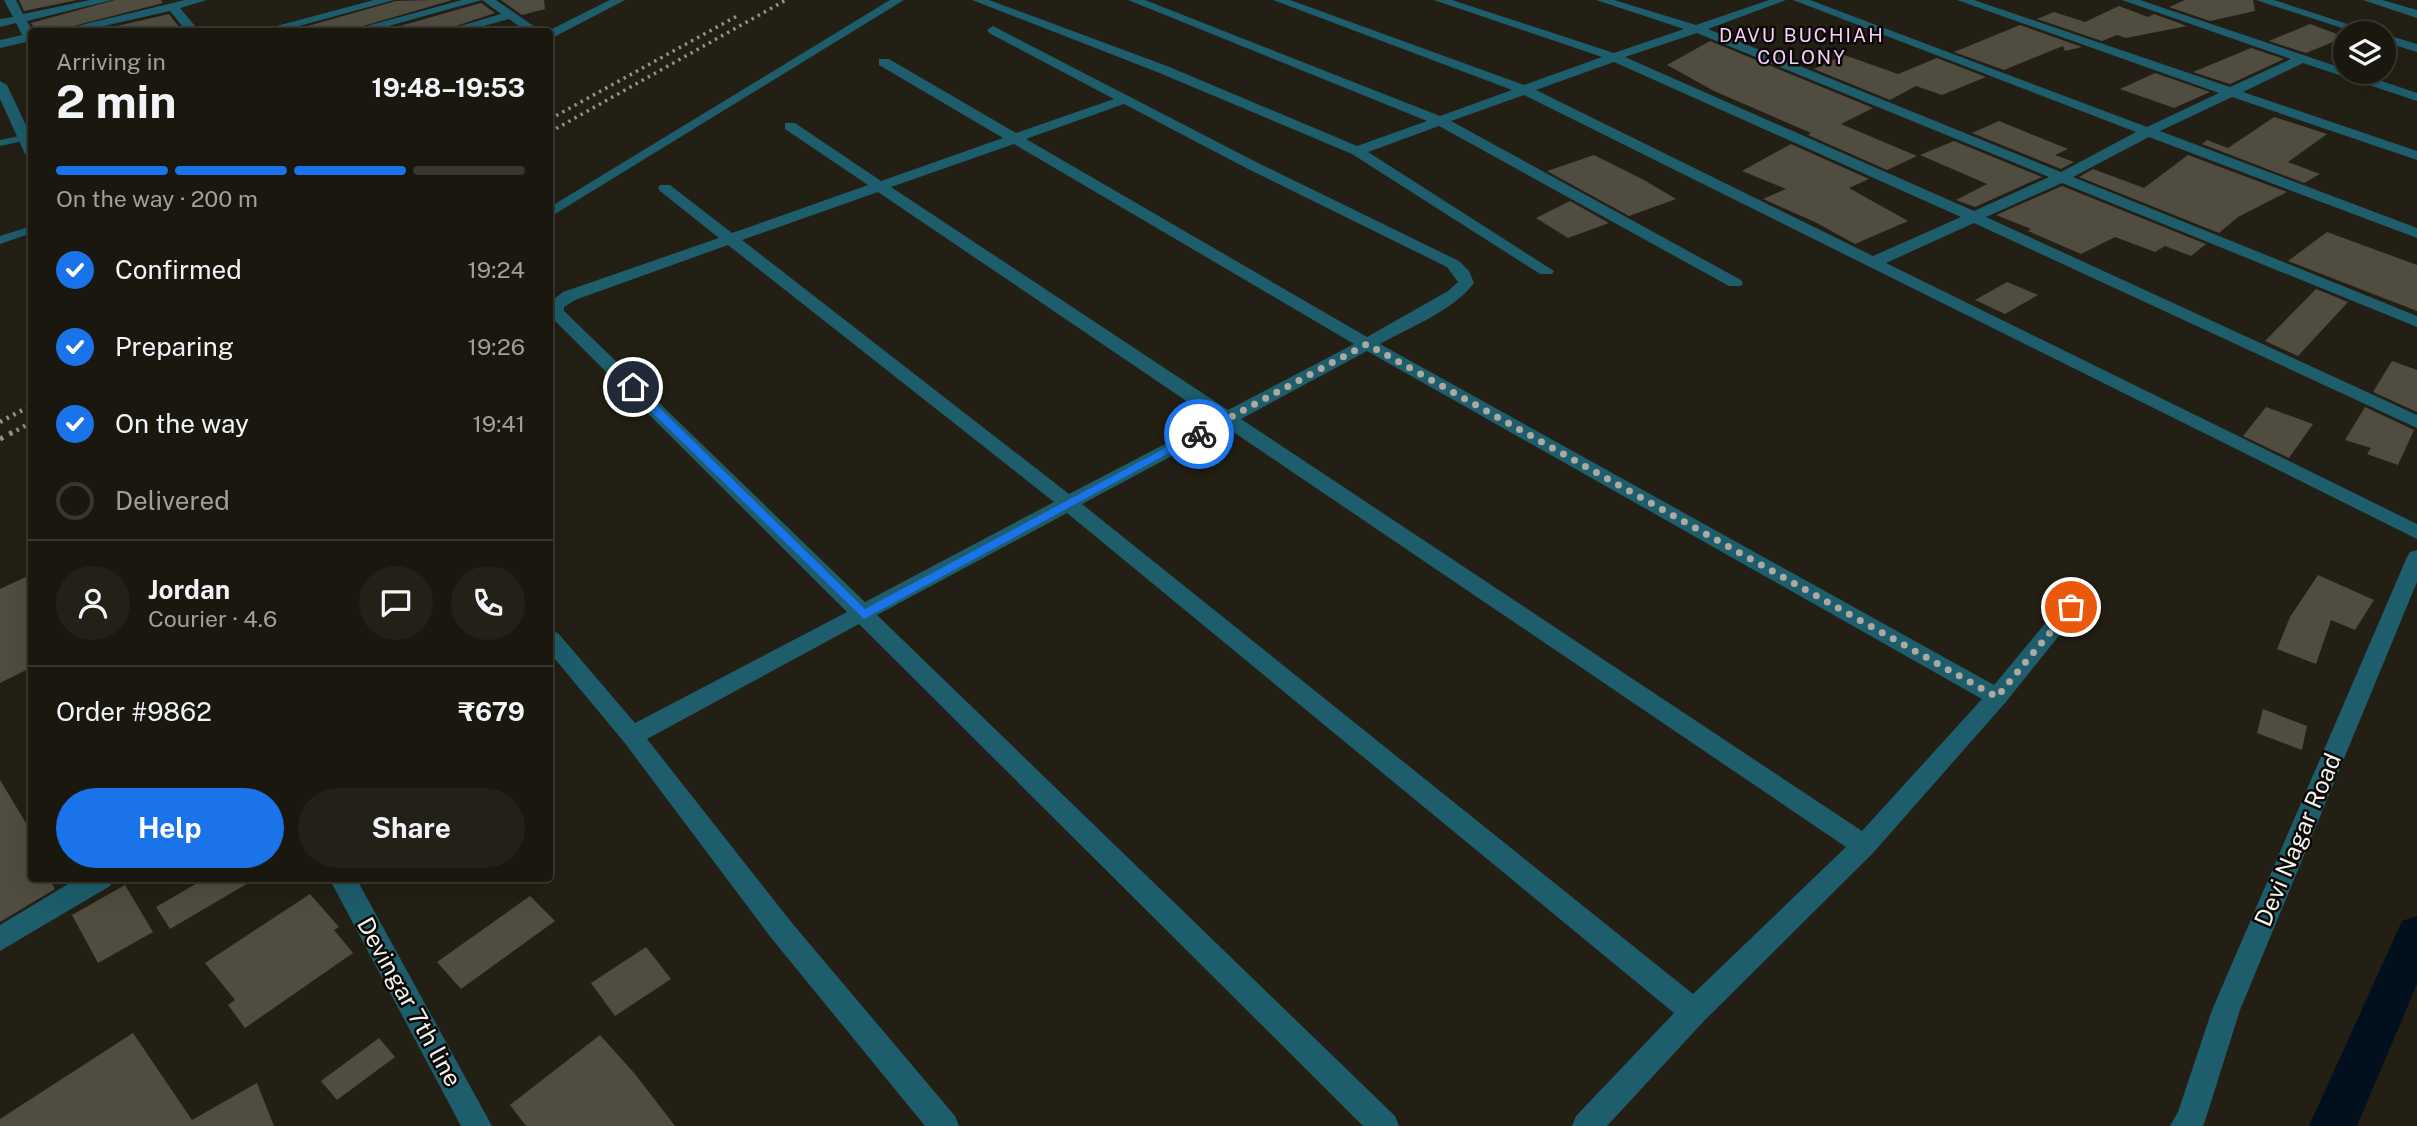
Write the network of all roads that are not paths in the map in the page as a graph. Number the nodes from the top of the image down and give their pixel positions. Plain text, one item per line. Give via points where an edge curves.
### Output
1 (5, 0) edge
2 (106, 0) edge
3 (201, 0) edge
4 (331, 0) edge
5 (388, 0) edge
6 (476, 0) edge
7 (488, 0) edge
8 (619, 0) edge
9 (898, 0) edge
10 (978, 0) edge
11 (1134, 0) edge
12 (1279, 0) edge
13 (1440, 0) edge
14 (1602, 0) edge
15 (1737, 0) edge
16 (1780, 0) edge
17 (1799, 0) edge
18 (1963, 0) edge
19 (2128, 0) edge
20 (2262, 0) edge
21 (2369, 0) edge
22 (172, 6) junction
23 (1760, 7) junction
24 (342, 11) junction
25 (2417, 14) edge
26 (510, 15) junction
27 (20, 19) junction
28 (2333, 22) edge
29 (0, 23) edge
30 (104, 27) edge
31 (191, 28) edge
32 (276, 28) edge
33 (367, 28) edge
34 (461, 28) edge
35 (530, 28) edge
36 (1698, 29) junction
37 (993, 30) dead end
38 (553, 33) edge
39 (28, 34) edge
40 (28, 39) edge
41 (2396, 42) edge
42 (0, 44) edge
43 (2417, 48) edge
44 (1614, 57) junction
45 (2303, 58) junction
46 (884, 62) dead end
47 (1, 88) edge
48 (1525, 90) junction
49 (2232, 92) junction
50 (2417, 97) edge
51 (1125, 99) junction
52 (1440, 121) junction
53 (790, 127) dead end
54 (2145, 133) junction
55 (28, 137) edge
56 (1014, 140) junction
57 (0, 144) edge
58 (1357, 150) junction
59 (2417, 156) edge
60 (2062, 177) junction
61 (665, 188) dead end
62 (880, 188) junction
63 (553, 211) edge
64 (1976, 218) junction
65 (28, 230) edge
66 (2417, 233) edge
67 (0, 240) edge
68 (732, 240) junction
69 (1874, 262) junction
70 (1546, 271) dead end
71 (1735, 283) dead end
72 (2417, 321) edge
73 (1367, 344) junction
74 (1227, 419) junction
75 (2417, 422) edge
76 (1068, 503) junction
77 (2417, 532) edge
78 (2417, 557) edge
79 (2071, 607) dead end
80 (864, 615) junction
81 (553, 643) edge
82 (1997, 697) junction
83 (632, 736) junction
84 (1864, 846) junction
85 (94, 882) edge
86 (344, 882) edge
87 (0, 939) edge
88 (1694, 1012) junction
89 (477, 1126) edge
90 (944, 1126) edge
91 (1384, 1126) edge
92 (1587, 1126) edge
93 (2185, 1126) edge

1 - 27 street
2 - 27 street
3 - 22 street
4 - 24 street
5 - 24 street
6 - 33 street
7 - 26 street
8 - 38 street
9 - 63 street
10 - 58 street via 1162,69
11 - 52 street
12 - 48 street
13 - 44 street
14 - 36 street
15 - 23 street
16 - 23 street
17 - 54 street
18 - 49 street
19 - 45 street
20 - 28 street
21 - 25 street
22 - 30 street
22 - 31 street
23 - 36 street
24 - 32 street
26 - 34 street
26 - 35 street
27 - 29 street
27 - 39 street
36 - 44 street
36 - 60 street
37 - 51 street
40 - 42 street
41 - 43 street
44 - 48 street
44 - 64 street
45 - 49 street
45 - 50 street
46 - 56 street
47 - 55 street
48 - 52 street
48 - 69 street
49 - 54 street
49 - 59 street
51 - 56 street
51 - 73 street via 1453,264 1463,274 1466,284 1454,295
52 - 58 street
52 - 71 street
53 - 62 street
54 - 60 street
54 - 66 street
55 - 57 lane
56 - 62 street
56 - 73 street
58 - 70 street
60 - 64 street
60 - 72 street
61 - 68 street
62 - 68 street
62 - 74 street
64 - 69 street
64 - 75 street
65 - 67 lane
68 - 76 street
68 - 80 street via 569,296 556,305 555,312
69 - 77 street
73 - 74 street
73 - 82 street
74 - 76 street
74 - 84 street
76 - 80 street
76 - 88 street
78 - 93 street, Devi Nagar Road via 2226,1010
79 - 82 street
80 - 83 street
80 - 91 street
81 - 83 street
82 - 84 street
83 - 90 street via 782,931
84 - 88 street
85 - 87 street
86 - 89 street, Devingar 7th line
88 - 92 street

